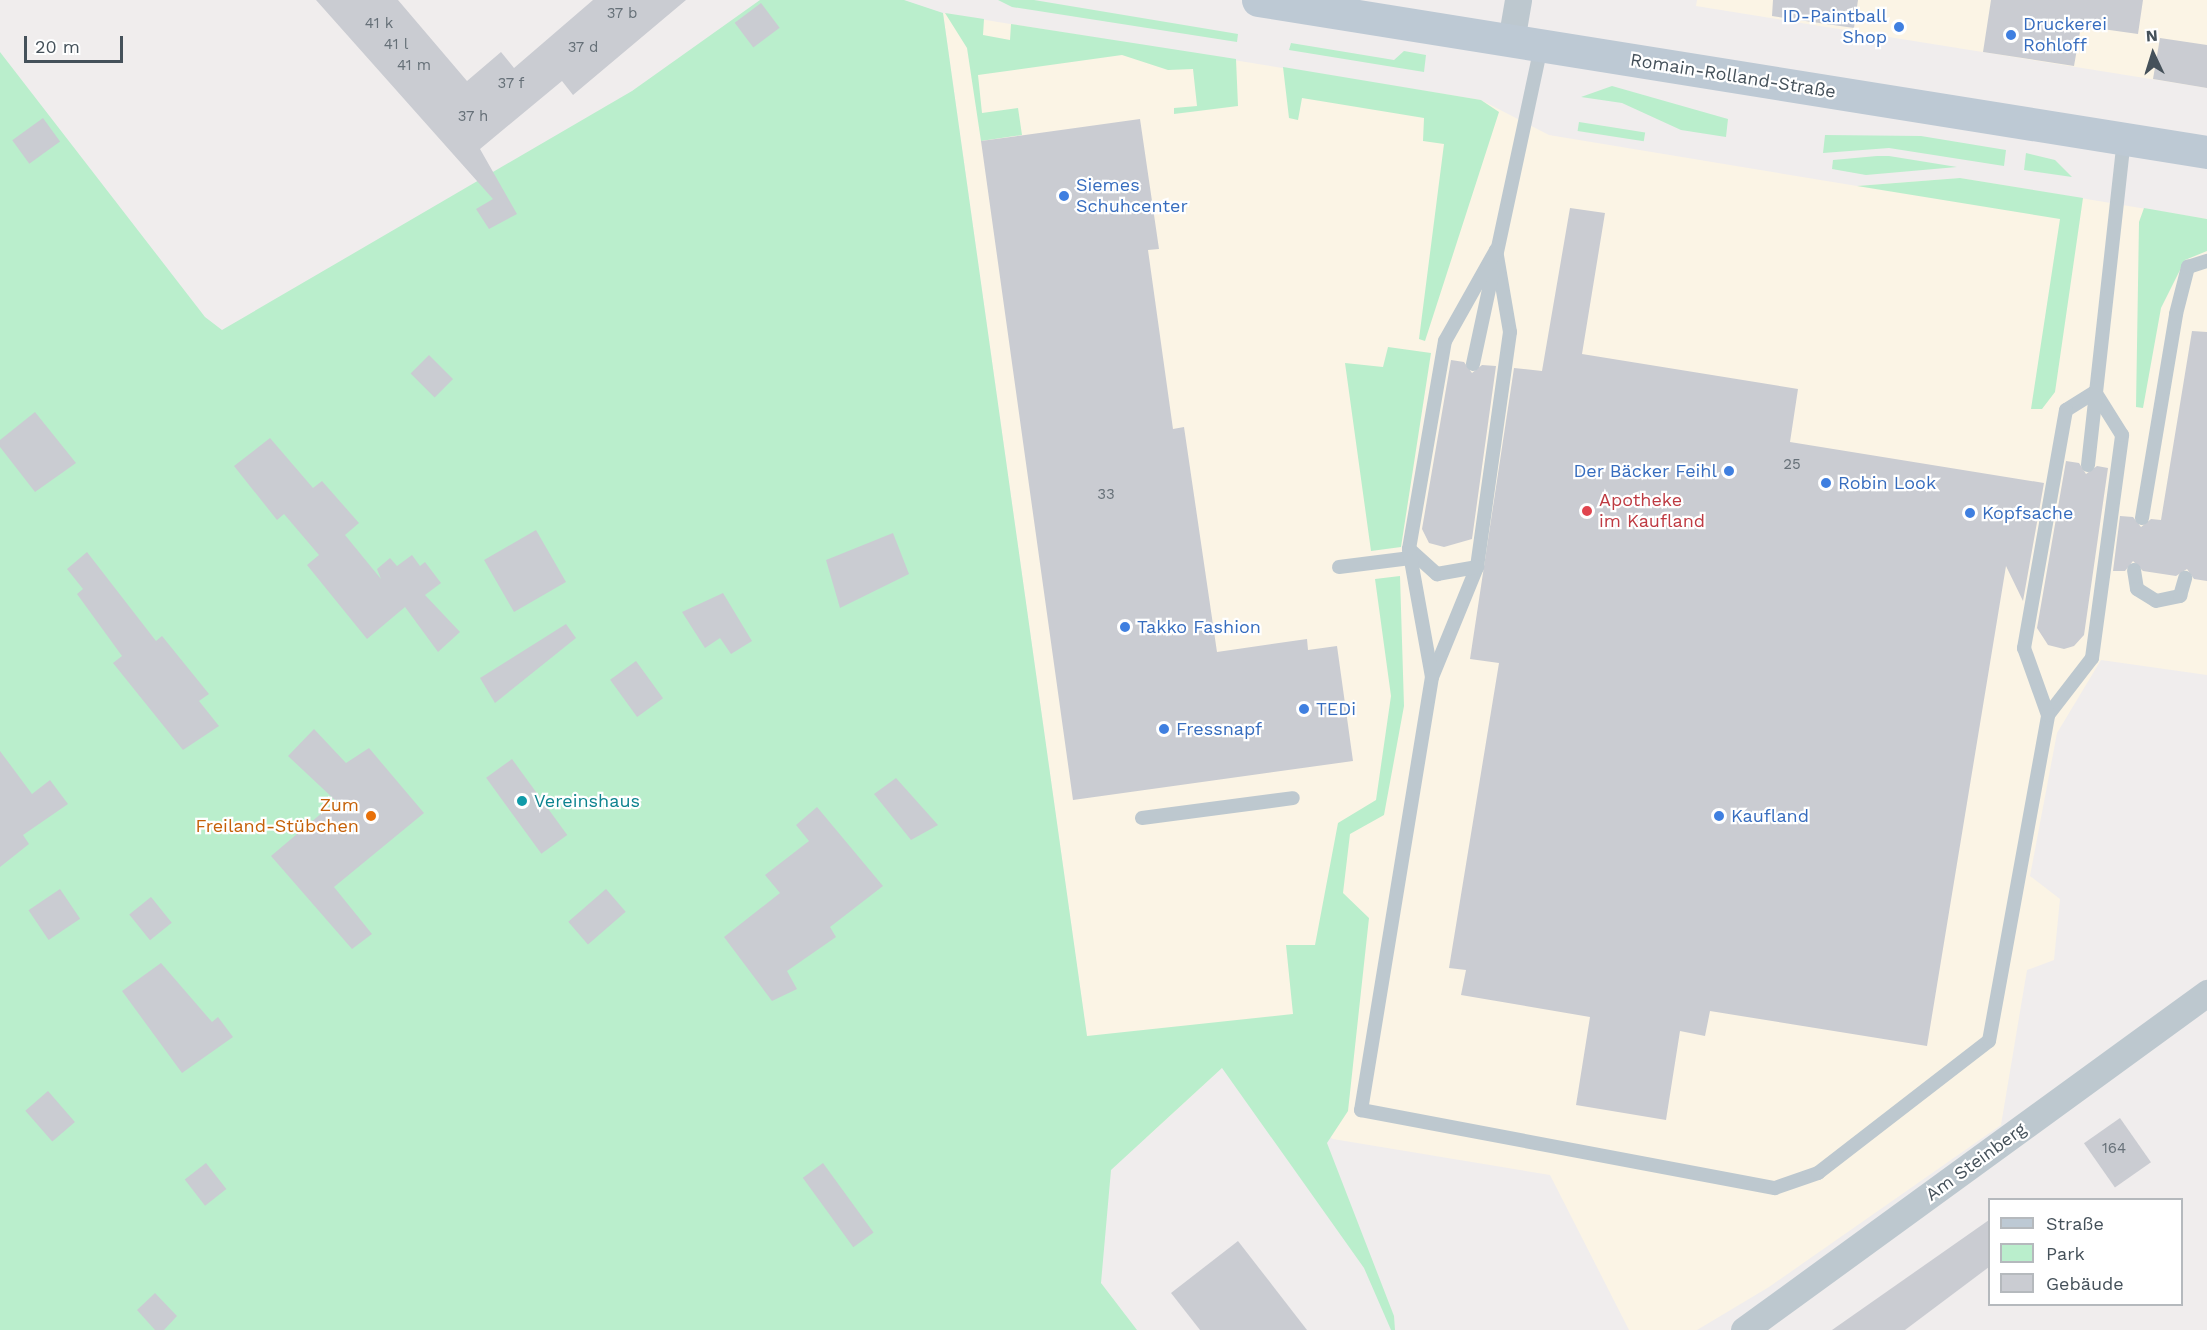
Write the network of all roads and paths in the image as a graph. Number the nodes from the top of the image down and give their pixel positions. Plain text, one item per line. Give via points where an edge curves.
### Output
1 (1258, 0) edge
2 (1518, 0) edge
3 (1526, 43) junction
4 (2124, 139) junction
5 (2207, 152) edge
6 (1496, 250) junction
7 (2207, 261) edge
8 (1473, 364) dead end
9 (2095, 392) junction
10 (2088, 465) dead end
11 (2142, 518) dead end
12 (1409, 554) junction
13 (1339, 567) dead end
14 (1477, 567) junction
15 (2134, 570) dead end
16 (2185, 578) dead end
17 (1432, 677) junction
18 (2048, 715) junction
19 (1293, 798) dead end
20 (1142, 818) dead end
21 (2207, 993) edge
22 (1744, 1330) edge

1 - 3 main road, Romain-Rolland-Straße
2 - 3 street
3 - 4 main road, Romain-Rolland-Straße
3 - 6 lane
4 - 5 main road, Romain-Rolland-Straße
4 - 9 lane
6 - 8 lane
6 - 12 lane via 1445,341
6 - 14 lane via 1510,332
7 - 11 lane via 2188,267 2176,314
9 - 10 lane
9 - 18 lane via 2066,410 2024,648
9 - 18 lane via 2122,435 2122,464 2092,658
12 - 13 lane
12 - 14 lane via 1437,574
12 - 17 lane
14 - 17 lane
15 - 16 lane via 2137,589 2156,601 2180,596
17 - 18 lane via 1361,1110 1764,1188 1818,1173 1989,1041
19 - 20 lane
21 - 22 street, Am Steinberg

